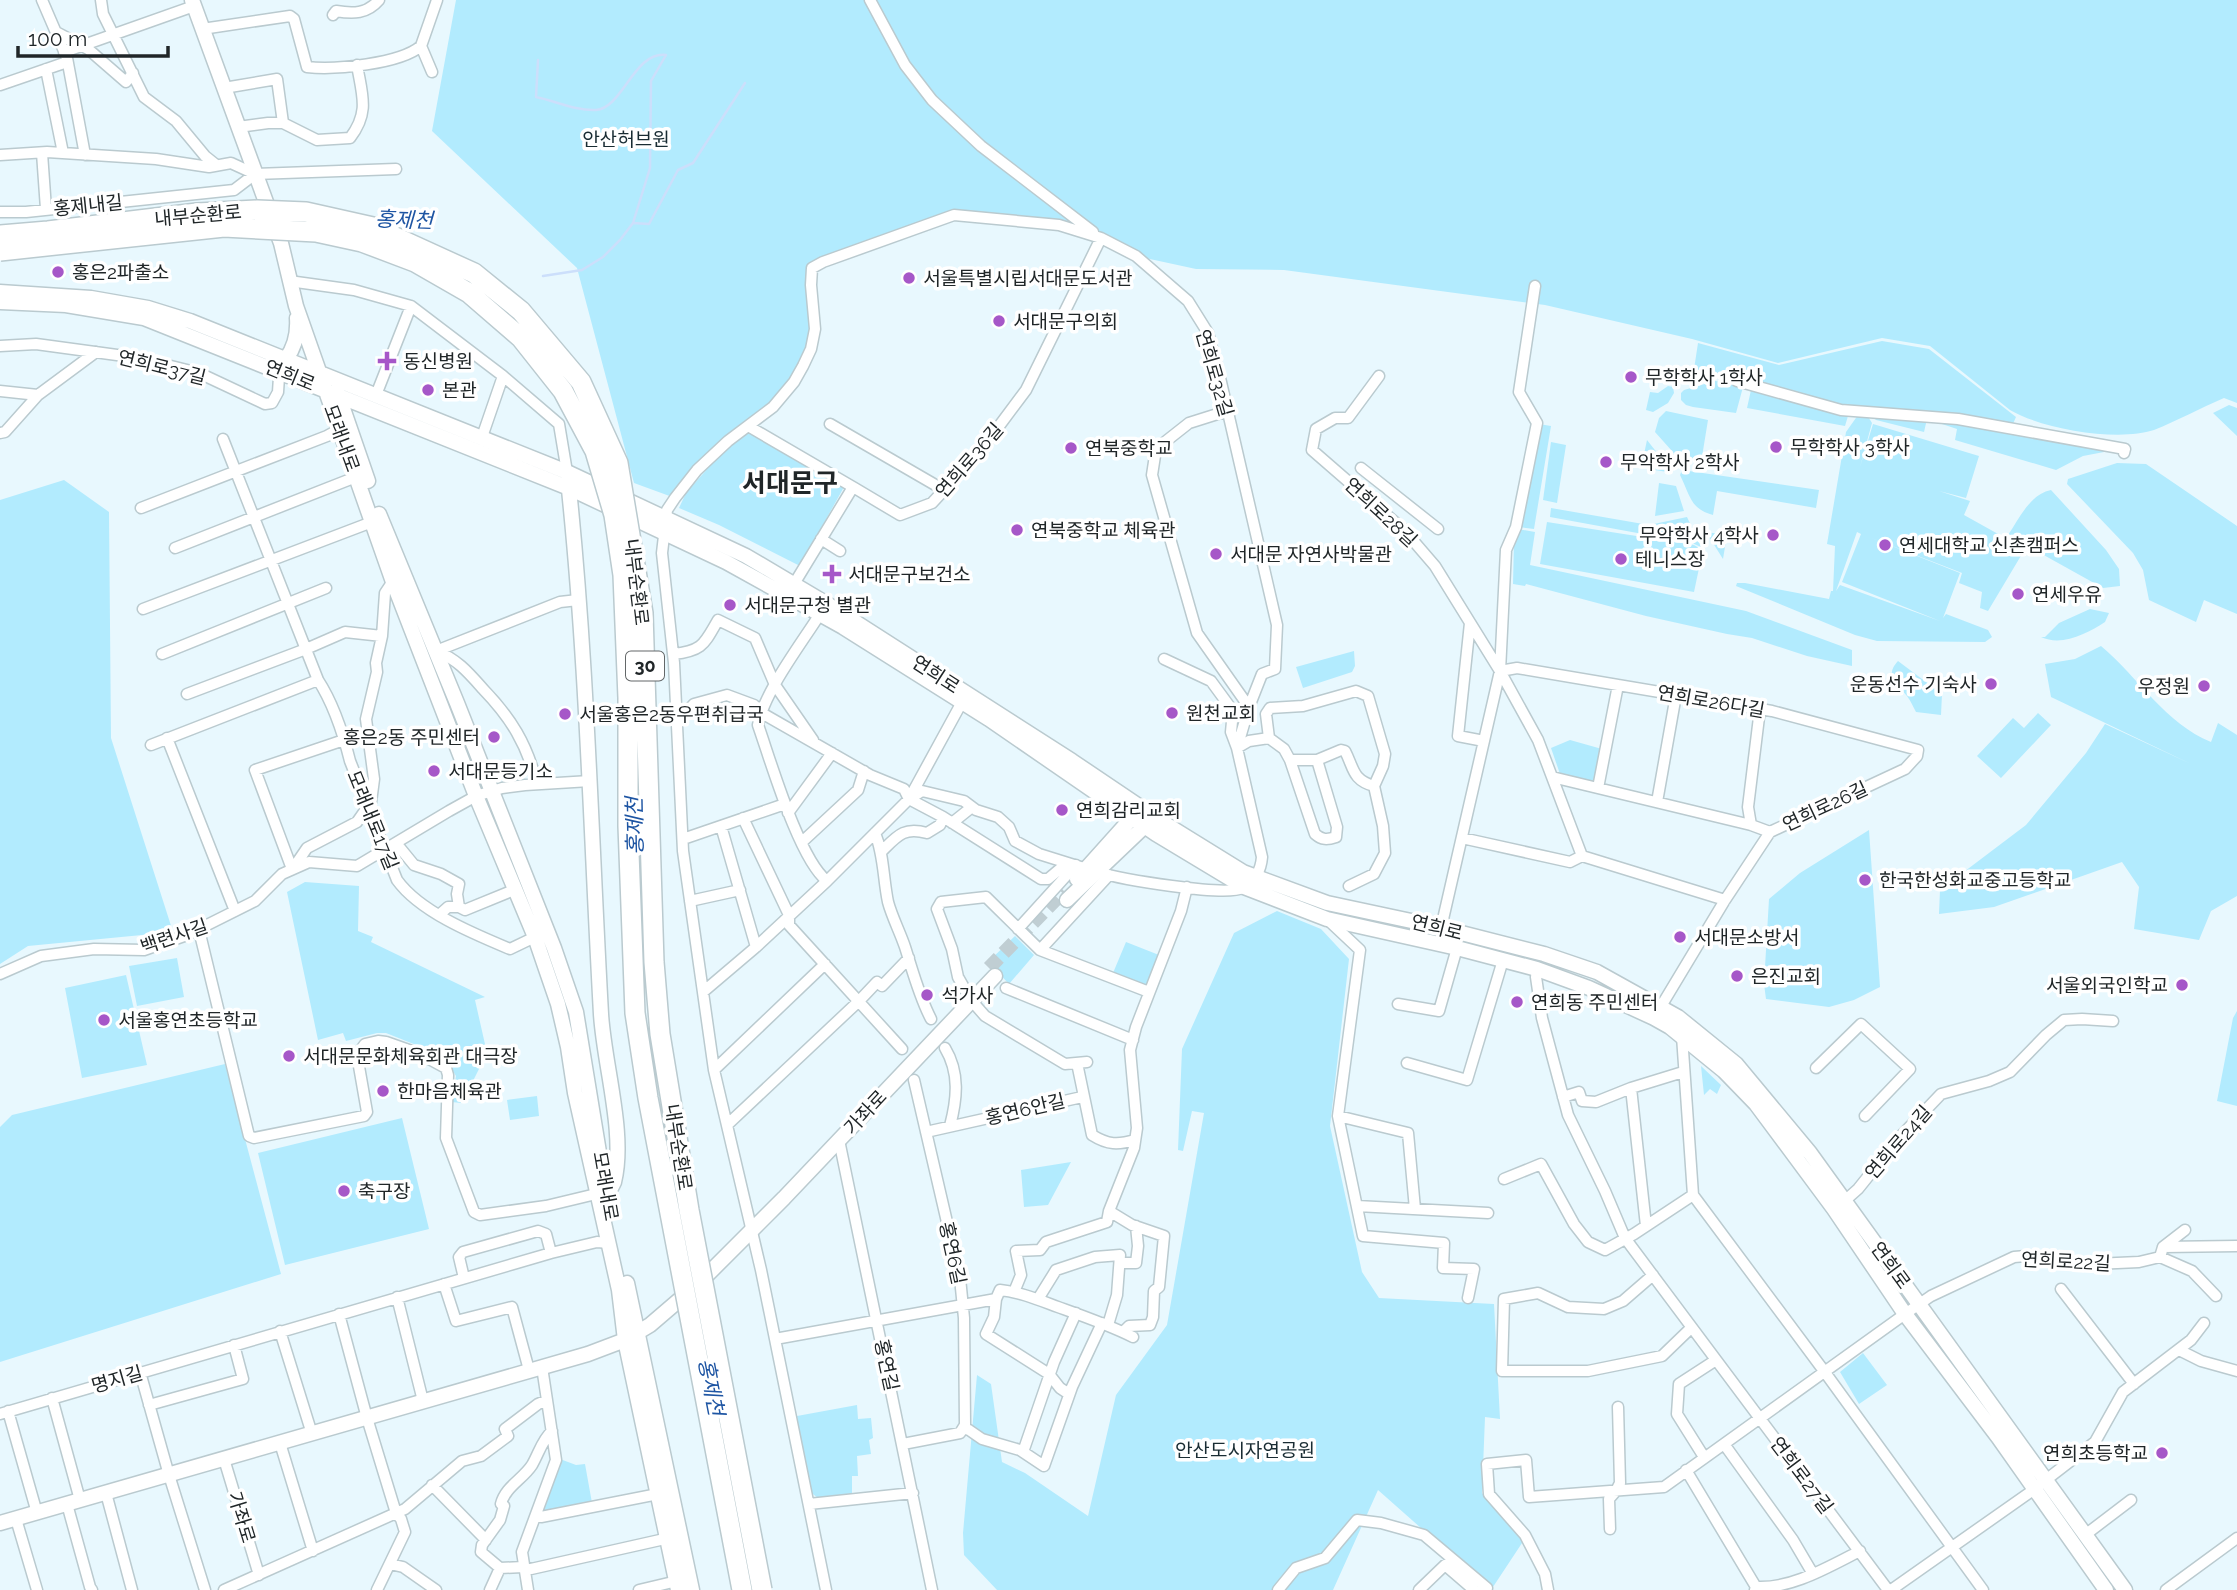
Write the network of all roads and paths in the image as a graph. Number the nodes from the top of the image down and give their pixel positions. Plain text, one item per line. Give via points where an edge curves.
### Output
1 (42, 0) edge
2 (101, 0) edge
3 (379, 0) edge
4 (437, 0) edge
5 (870, 0) edge
6 (193, 3) edge
7 (333, 15) dead end
8 (202, 29) junction
9 (55, 32) junction
10 (114, 34) junction
11 (82, 46) junction
12 (421, 46) junction
13 (66, 57) junction
14 (357, 65) junction
15 (46, 69) junction
16 (432, 72) dead end
17 (133, 73) junction
18 (0, 85) edge
19 (224, 88) junction
20 (283, 123) junction
21 (238, 127) junction
22 (42, 153) junction
23 (63, 153) junction
24 (0, 155) edge
25 (85, 155) junction
26 (215, 164) junction
27 (396, 169) dead end
28 (255, 174) junction
29 (46, 209) junction
30 (0, 212) edge
31 (0, 235) edge
32 (1101, 238) junction
33 (0, 251) edge
34 (289, 282) junction
35 (1535, 286) dead end
36 (0, 292) edge
37 (0, 302) edge
38 (296, 306) junction
39 (411, 306) junction
40 (0, 346) edge
41 (96, 352) junction
42 (283, 365) junction
43 (503, 376) junction
44 (1378, 376) dead end
45 (1737, 381) dead end
46 (328, 384) junction
47 (0, 391) edge
48 (38, 395) junction
49 (376, 396) junction
50 (1227, 411) junction
51 (831, 425) dead end
52 (748, 426) junction
53 (338, 430) junction
54 (0, 433) edge
55 (482, 437) junction
56 (222, 439) dead end
57 (2124, 453) dead end
58 (1361, 468) dead end
59 (235, 470) junction
60 (574, 475) junction
61 (356, 477) junction
62 (853, 487) junction
63 (569, 488) junction
64 (944, 490) junction
65 (141, 508) dead end
66 (253, 516) junction
67 (372, 522) junction
68 (658, 523) junction
69 (1438, 529) dead end
70 (821, 539) junction
71 (175, 548) dead end
72 (840, 551) dead end
73 (271, 561) junction
74 (398, 576) junction
75 (794, 584) junction
76 (326, 588) dead end
77 (578, 600) junction
78 (288, 603) junction
79 (142, 609) dead end
80 (820, 614) junction
81 (1470, 623) junction
82 (382, 636) junction
83 (306, 649) junction
84 (436, 651) junction
85 (162, 654) dead end
86 (673, 654) junction
87 (1164, 659) dead end
88 (1500, 671) junction
89 (318, 680) junction
90 (775, 685) junction
91 (1618, 685) junction
92 (187, 694) dead end
93 (1676, 695) junction
94 (962, 702) junction
95 (1249, 707) junction
96 (1760, 709) junction
97 (760, 712) junction
98 (677, 722) junction
99 (167, 738) junction
100 (1269, 738) junction
101 (344, 740) junction
102 (1484, 741) junction
103 (814, 743) junction
104 (151, 745) dead end
105 (1237, 748) junction
106 (1918, 750) joint
107 (832, 753) junction
108 (1290, 760) junction
109 (1317, 760) junction
110 (864, 771) junction
111 (1552, 777) junction
112 (590, 781) junction
113 (537, 784) junction
114 (1374, 786) junction
115 (1598, 788) junction
116 (492, 791) junction
117 (476, 796) junction
118 (909, 799) junction
119 (1657, 802) junction
120 (368, 807) junction
121 (972, 807) junction
122 (787, 808) junction
123 (1143, 817) junction
124 (743, 818) junction
125 (947, 820) junction
126 (1751, 825) junction
127 (721, 826) junction
128 (1770, 832) junction
129 (875, 833) junction
130 (1462, 838) junction
131 (683, 839) junction
132 (802, 842) junction
133 (396, 843) junction
134 (384, 850) junction
135 (882, 851) junction
136 (1582, 856) junction
137 (292, 869) junction
138 (1087, 869) junction
139 (1256, 877) junction
140 (827, 881) junction
141 (1349, 886) dead end
142 (1187, 887) junction
143 (1244, 887) junction
144 (514, 890) junction
145 (740, 890) junction
146 (1066, 895) tunnel mouth
147 (1725, 900) junction
148 (690, 901) junction
149 (459, 907) junction
150 (236, 911) junction
151 (439, 915) junction
152 (789, 915) junction
153 (1327, 919) junction
154 (1441, 928) junction
155 (1018, 929) junction
156 (199, 930) junction
157 (535, 937) junction
158 (756, 947) junction
159 (1457, 948) junction
160 (1040, 950) junction
161 (909, 958) junction
162 (1503, 960) junction
163 (825, 964) junction
164 (1537, 969) junction
165 (992, 972) tunnel mouth
166 (0, 974) edge
167 (1006, 988) dead end
168 (704, 992) junction
169 (1149, 992) junction
170 (969, 997) junction
171 (859, 1001) junction
172 (1398, 1004) dead end
173 (1658, 1012) junction
174 (931, 1019) dead end
175 (2113, 1021) dead end
176 (1682, 1037) junction
177 (1133, 1040) junction
178 (945, 1048) dead end
179 (902, 1049) dead end
180 (1407, 1063) dead end
181 (1816, 1068) dead end
182 (714, 1070) junction
183 (1683, 1072) junction
184 (914, 1080) dead end
185 (1631, 1088) junction
186 (1082, 1097) junction
187 (1563, 1097) junction
188 (1338, 1116) junction
189 (1865, 1116) dead end
190 (727, 1125) junction
191 (950, 1126) junction
192 (926, 1132) junction
193 (839, 1140) junction
194 (1135, 1140) junction
195 (618, 1143) junction
196 (599, 1144) junction
197 (1504, 1179) dead end
198 (601, 1193) junction
199 (1693, 1195) junction
200 (1839, 1205) junction
201 (1357, 1206) junction
202 (1415, 1209) junction
203 (1109, 1211) junction
204 (1488, 1213) dead end
205 (1136, 1226) junction
206 (1646, 1226) junction
207 (2185, 1230) dead end
208 (751, 1231) junction
209 (1625, 1238) junction
210 (609, 1243) junction
211 (2237, 1246) edge
212 (2161, 1252) junction
213 (551, 1253) junction
214 (1120, 1263) junction
215 (1653, 1275) junction
216 (464, 1278) junction
217 (444, 1284) junction
218 (2061, 1289) dead end
219 (1014, 1292) junction
220 (2216, 1296) dead end
221 (397, 1297) junction
222 (1468, 1297) dead end
223 (996, 1299) junction
224 (1038, 1299) junction
225 (1919, 1304) junction
226 (962, 1305) junction
227 (1076, 1313) junction
228 (339, 1314) junction
229 (1905, 1314) junction
230 (877, 1320) junction
231 (2204, 1323) dead end
232 (1105, 1324) junction
233 (1691, 1328) junction
234 (281, 1331) junction
235 (632, 1336) junction
236 (775, 1339) junction
237 (234, 1345) junction
238 (2179, 1350) junction
239 (1716, 1360) junction
240 (536, 1369) junction
241 (1824, 1371) junction
242 (2237, 1371) edge
243 (140, 1372) junction
244 (1049, 1374) junction
245 (2134, 1384) junction
246 (1069, 1394) junction
247 (52, 1398) junction
248 (547, 1400) junction
249 (423, 1401) junction
250 (149, 1405) junction
251 (1618, 1407) dead end
252 (4, 1413) edge
253 (367, 1418) junction
254 (1759, 1418) junction
255 (963, 1428) junction
256 (552, 1431) junction
257 (312, 1434) junction
258 (280, 1443) junction
259 (903, 1444) junction
260 (1724, 1444) junction
261 (1023, 1452) junction
262 (1704, 1457) junction
263 (224, 1459) junction
264 (1686, 1470) junction
265 (169, 1475) junction
266 (2040, 1484) junction
267 (432, 1485) junction
268 (1617, 1491) junction
269 (106, 1493) junction
270 (913, 1493) junction
271 (658, 1494) junction
272 (2131, 1500) dead end
273 (73, 1502) junction
274 (809, 1504) junction
275 (37, 1513) junction
276 (396, 1513) junction
277 (536, 1516) junction
278 (16, 1519) junction
279 (0, 1523) edge
280 (1610, 1529) dead end
281 (2085, 1535) junction
282 (669, 1538) junction
283 (486, 1540) junction
284 (2236, 1541) edge
285 (1951, 1546) junction
286 (313, 1551) junction
287 (1860, 1551) junction
288 (390, 1564) junction
289 (523, 1567) junction
290 (500, 1568) junction
291 (1813, 1574) junction
292 (259, 1575) junction
293 (678, 1585) edge
294 (1799, 1585) edge
295 (1755, 1588) edge
296 (37, 1590) edge
297 (92, 1590) edge
298 (132, 1590) edge
299 (205, 1590) edge
300 (224, 1590) edge
301 (377, 1590) edge
302 (436, 1590) edge
303 (489, 1590) edge
304 (528, 1590) edge
305 (639, 1590) edge
306 (692, 1590) edge
307 (742, 1590) edge
308 (762, 1590) edge
309 (826, 1590) edge
310 (932, 1590) edge
311 (1278, 1590) edge
312 (1419, 1590) edge
313 (1474, 1590) edge
314 (1482, 1590) edge
315 (1548, 1590) edge
316 (1890, 1590) edge
317 (1983, 1590) edge
318 (2106, 1590) edge
319 (2125, 1590) edge
320 (2166, 1590) edge

1 - 9 street
2 - 10 street
3 - 7 street via 356,14 336,11
4 - 12 street
5 - 32 street via 905,65 932,100 981,146
6 - 8 main road, 모래내로
6 - 10 street, 모래내로
8 - 14 street via 290,16 307,67
8 - 19 main road, 모래내로
9 - 11 street
9 - 13 street
10 - 11 street, 모래내로
10 - 17 street
11 - 13 street, 모래내로
11 - 17 street via 125,82
12 - 14 street via 412,53
12 - 16 street
13 - 15 street, 모래내로
13 - 25 street
14 - 20 street via 364,107 350,138 317,140
15 - 18 street, 모래내로
15 - 23 street
17 - 26 street via 144,97 176,121
19 - 20 street via 277,79
19 - 21 main road, 모래내로
20 - 21 street
21 - 28 main road, 모래내로
22 - 23 street
22 - 24 street
22 - 29 street
23 - 25 street
25 - 26 street
26 - 28 street via 231,163
27 - 28 street
28 - 29 street, 홍제내길 via 234,190
28 - 34 main road, 모래내로, bridge
29 - 30 street, 홍제내길
31 - 308 highway, 내부순환로 / 30, bridge via 257,209 306,212 373,227 474,274 522,311 581,382 618,463 643,613 660,1034
32 - 50 street, 연희로32길 via 1136,256 1188,301 1208,333
32 - 52 street, 연희로32길 via 1059,225 954,215 823,262 812,268 816,329 811,349 782,397
32 - 64 street, 연희로36길 via 1026,390
33 - 307 highway, 내부순환로 / 30, bridge via 224,227 316,232 362,242 415,262 468,293 521,338 563,391 595,451 614,515 623,575 635,1013
34 - 38 main road, 모래내로
34 - 39 street via 354,290
34 - 46 main road via 302,298
35 - 88 street via 1519,392 1537,423 1516,527 1506,550
36 - 42 main road, 연희로 via 91,298 148,308 190,321
37 - 42 main road, 연희로 via 66,305 144,318
38 - 42 main road via 298,331
38 - 46 main road, 모래내로
39 - 43 street
39 - 49 street
40 - 41 street, 연희로37길 via 36,344
41 - 42 street, 연희로37길 via 199,373 265,404 277,396
41 - 48 street
42 - 46 main road, 연희로
43 - 55 street
43 - 60 street via 559,424
44 - 81 street, 연희로28길 via 1348,418 1335,418 1316,429 1312,450 1404,530 1435,566
45 - 57 street via 1841,410 1958,419 2125,449
46 - 49 main road, 연희로
46 - 53 main road, 모래내로
46 - 63 main road, 연희로
46 - 74 main road, 모래내로
47 - 48 street
48 - 54 street
49 - 55 main road, 연희로
50 - 95 street, 연희로32길 via 1277,625 1275,669 1262,674
50 - 95 street via 1189,423 1156,449 1152,475 1197,633
51 - 64 street
52 - 62 street
52 - 68 street, 연희로32길 via 697,470
53 - 59 street
53 - 61 main road, 모래내로
55 - 60 main road, 연희로
56 - 59 street, 모래내로17길
58 - 69 street
59 - 65 street
59 - 66 street, 모래내로17길
60 - 63 main road
60 - 68 main road, 연희로, bridge
61 - 66 street
61 - 67 main road, 모래내로
62 - 64 street, 연희로36길 via 901,515 932,503
62 - 70 street
63 - 68 main road, 연희로, bridge
63 - 77 main road
66 - 71 street
66 - 73 street, 모래내로17길
67 - 73 street
67 - 74 main road, 모래내로
68 - 75 main road, 연희로 via 746,556
68 - 80 main road, 연희로
68 - 86 street
70 - 72 street
70 - 75 street
73 - 78 street, 모래내로17길
73 - 79 street
74 - 82 street via 385,593
74 - 84 main road, 모래내로
74 - 117 main road, 모래내로
75 - 123 main road, 연희로
76 - 78 street
77 - 84 street via 560,602
77 - 112 main road
78 - 83 street, 모래내로17길
78 - 85 street
80 - 90 street
80 - 94 main road, 연희로
81 - 88 street, 연희로28길
81 - 102 street via 1458,736
82 - 83 street via 345,632
82 - 120 street via 366,719 374,779
83 - 89 street, 모래내로17길
83 - 92 street
84 - 113 street via 452,657 505,712 519,734
84 - 116 main road, 모래내로
86 - 90 street via 693,652 718,620 755,638
86 - 98 street
87 - 105 street via 1211,681 1233,711 1231,732
88 - 91 street, 연희로26다길 via 1517,668
88 - 102 street
88 - 111 street, 연희로28길 via 1538,740
89 - 99 street
89 - 101 street, 모래내로17길
90 - 97 street
90 - 103 street
91 - 93 street, 연희로26다길
91 - 115 street
93 - 96 street, 연희로26다길
93 - 119 street
94 - 118 street
94 - 123 main road, 연희로
95 - 105 street, 연희로32길
96 - 106 street, 연희로26다길
96 - 126 street via 1748,807
97 - 98 street via 727,695 694,704
97 - 103 street
97 - 122 street via 758,725
98 - 131 street
99 - 104 street
99 - 150 street
100 - 105 street
100 - 108 street
100 - 114 street via 1266,714 1270,708 1303,706 1362,692 1385,754
101 - 120 street, 모래내로17길
101 - 137 street via 255,769
102 - 130 street
103 - 107 street
105 - 139 street, 연희로32길 via 1262,857
106 - 128 street, 연희로26길 via 1905,769
107 - 110 street
107 - 122 street
108 - 109 street
108 - 109 street via 1311,827 1329,840 1336,837 1337,827
109 - 114 street via 1345,751 1357,778
110 - 118 street via 904,789
110 - 132 street via 858,790
111 - 115 street
111 - 136 street, 연희로28길
112 - 113 street
112 - 195 main road via 602,1027
113 - 116 street
114 - 141 street via 1385,853 1374,874
115 - 119 street
116 - 117 street
116 - 196 main road, 모래내로 via 576,1012
117 - 133 street, 백련사길
117 - 144 main road, 모래내로
118 - 121 street via 922,791
118 - 125 street
118 - 129 street
119 - 126 street
120 - 134 street, 모래내로17길
120 - 137 street via 357,822 307,848
121 - 125 street
121 - 138 street via 998,817 1015,841
122 - 124 street
122 - 132 street
123 - 138 main road
123 - 139 main road, 연희로
123 - 143 main road, 연희로
124 - 127 street
124 - 152 street
125 - 135 street via 927,833 900,833
125 - 138 street via 1041,879
126 - 128 street
127 - 131 street
127 - 145 street
128 - 147 street, 연희로26길
129 - 135 street
129 - 140 street
130 - 136 street via 1570,862
130 - 154 street
131 - 148 street
132 - 140 street via 818,874
133 - 134 street, 백련사길
133 - 149 street via 414,865 459,884
134 - 137 street, 백련사길 via 357,866 309,862
134 - 151 street, 모래내로17길 via 405,891
135 - 161 street via 889,906
136 - 147 street
137 - 150 street, 백련사길
138 - 142 street
138 - 146 main road
138 - 155 street
138 - 160 street
139 - 143 street
139 - 154 main road, 연희로 via 1327,903
140 - 152 street
142 - 143 street via 1233,891
142 - 169 street
143 - 153 main road, 연희로
144 - 149 street via 465,910
144 - 157 main road, 모래내로
145 - 148 street
145 - 158 street
147 - 173 street, 연희로26길
148 - 168 street
149 - 151 street via 448,907
150 - 156 street, 백련사길
151 - 157 street, 모래내로17길 via 510,948
152 - 158 street
152 - 163 street via 789,925
153 - 159 main road, 연희로
153 - 188 street via 1360,950
154 - 173 main road, 연희로 via 1597,972
155 - 160 street
155 - 170 street via 986,897 941,902 937,909 958,977
156 - 166 street, 백련사길 via 144,950 93,949 41,956
156 - 198 street, 모래내로 via 250,1137 365,1116 358,1052 365,1044 384,1041 446,1068 446,1138 474,1212 546,1206
157 - 198 main road, 모래내로 via 558,1004
158 - 168 street
159 - 162 main road, 연희로
159 - 172 street, 연희로 via 1439,1012
160 - 169 street
161 - 171 street
161 - 174 street
162 - 164 main road, 연희로
162 - 180 street via 1466,1080
163 - 171 street
163 - 182 street
164 - 173 main road, 연희로
164 - 187 street, 연희로27길 via 1542,1018
165 - 170 main road, 가좌로
167 - 177 street
168 - 182 street
169 - 177 street
170 - 186 street via 985,1016 1065,1064 1082,1063
170 - 193 main road, 가좌로
170 - 208 main road via 759,1212
171 - 179 street
171 - 190 street
173 - 176 main road, 연희로
173 - 200 main road, 연희로 via 1703,1036 1742,1070 1810,1153
175 - 200 street, 연희로24길 via 2064,1020 2010,1072 1941,1094
176 - 183 street
176 - 200 main road, 연희로 via 1756,1104
177 - 194 street
178 - 191 street via 955,1067
181 - 189 street, 연희로24길 via 1861,1024 1910,1069
182 - 190 street
183 - 185 street
183 - 199 street
184 - 192 street, 홍연6길
185 - 187 street via 1596,1102 1582,1101 1579,1092
185 - 206 street
186 - 191 street, 홍연6안길
186 - 194 street, 홍연6안길 via 1092,1135 1118,1145
187 - 209 street, 연희로27길
188 - 201 street
188 - 202 street via 1408,1133
190 - 208 street
191 - 192 street, 홍연6안길
192 - 226 street, 홍연6길 via 960,1278
193 - 208 main road, 가좌로
193 - 230 street, 홍연길
194 - 203 street
195 - 196 main road via 608,1151
195 - 198 main road via 614,1182
196 - 198 main road, 모래내로
197 - 209 street via 1541,1164 1588,1242 1605,1250
198 - 210 main road, 모래내로
198 - 235 main road, 모래내로
199 - 206 street
199 - 241 street
200 - 225 main road, 연희로
200 - 229 main road, 연희로
201 - 202 street
201 - 222 street via 1363,1236 1444,1243 1443,1268 1474,1269
202 - 204 street
203 - 205 street
203 - 219 street via 1107,1222 1046,1242 1040,1250 1016,1251 1021,1275
205 - 214 street via 1136,1264
205 - 232 street via 1164,1236 1153,1317 1150,1325 1129,1326 1128,1335
206 - 209 street
207 - 212 street, 연희로22길
208 - 235 main road, 가좌로, bridge via 665,1315
208 - 236 street
209 - 215 street, 연희로27길
210 - 213 street, 명지길
210 - 235 main road, 모래내로
211 - 212 street
212 - 220 street via 2192,1272
212 - 225 street, 연희로22길 via 2138,1262 2095,1264 2014,1257
213 - 216 street, 명지길
213 - 216 street via 545,1234 538,1231 463,1252 459,1257
214 - 224 street via 1120,1255 1095,1257 1056,1270
214 - 232 street via 1117,1295
215 - 233 street, 연희로27길
215 - 233 street via 1623,1301 1604,1309 1568,1307 1538,1293 1504,1299 1502,1371 1588,1371 1662,1356
216 - 217 street, 명지길
217 - 221 street, 명지길
217 - 240 street via 456,1321 512,1307
218 - 245 street
219 - 223 street via 1000,1290
219 - 224 street
221 - 228 street, 명지길
221 - 249 street
223 - 226 street
223 - 244 street via 986,1334
224 - 227 street
225 - 229 street, 연희로22길
225 - 266 main road, 연희로
226 - 230 street
226 - 255 street, 홍연6길
227 - 232 street
227 - 244 street
228 - 234 street, 명지길
228 - 253 street
229 - 241 street, 연희로
229 - 266 main road, 연희로
230 - 236 street
230 - 259 street, 홍연길
231 - 238 street
232 - 246 street
233 - 239 street, 연희로27길
234 - 237 street, 명지길
234 - 257 street
235 - 240 main road
235 - 271 main road, 모래내로
235 - 306 main road, 모래내로
236 - 274 street
237 - 243 street, 명지길
237 - 250 street, 명지길 via 243,1379
238 - 242 street
238 - 245 street
239 - 254 street, 연희로27길
239 - 262 street via 1679,1384 1677,1414
240 - 248 street
240 - 249 main road
241 - 254 street, 연희로
241 - 285 street
243 - 247 street, 명지길
243 - 250 street
244 - 246 street
244 - 261 street
245 - 266 street via 2123,1392 2095,1442
246 - 261 street via 1044,1466
247 - 252 street, 명지길
247 - 273 street
248 - 256 street
248 - 267 street via 505,1429 508,1436 481,1456 463,1461
249 - 253 main road
250 - 265 street
251 - 268 street
252 - 275 street
253 - 257 main road
253 - 276 street
254 - 260 street, 연희로
254 - 287 street, 연희로27길
255 - 259 street via 960,1433
255 - 261 street
256 - 277 street via 556,1460
256 - 283 street via 531,1467 506,1492 500,1520
257 - 258 main road
258 - 263 main road
258 - 286 street
259 - 270 street, 홍연길
260 - 262 street, 연희로
260 - 291 street
262 - 264 street, 연희로
263 - 265 main road
263 - 292 street, 가좌로
264 - 268 street, 연희로 via 1664,1486
264 - 295 street
265 - 269 main road
265 - 299 street
266 - 281 main road, 연희로
266 - 285 street
266 - 318 main road, 연희로
267 - 276 street
267 - 283 street
268 - 280 street via 1609,1499
268 - 315 street, 연희로 via 1529,1497 1526,1460 1487,1464 1489,1494 1525,1535
269 - 273 main road
269 - 298 street
270 - 274 street
270 - 310 street, 홍연길
271 - 277 street
271 - 282 main road, 모래내로
272 - 281 street
273 - 275 main road
273 - 297 street
274 - 309 street
275 - 278 main road
276 - 286 street
276 - 288 street via 405,1532
277 - 289 street via 523,1548
278 - 279 main road
278 - 296 street
281 - 319 main road, 연희로
282 - 289 street via 531,1569
282 - 293 main road, 모래내로
283 - 290 street via 481,1552
284 - 320 street
285 - 316 street
285 - 317 street
286 - 292 street
287 - 291 street
287 - 316 street, 연희로27길
288 - 301 street
288 - 302 street via 403,1567
289 - 290 street
289 - 304 street
290 - 303 street
291 - 294 street
292 - 300 street
293 - 305 street
294 - 295 street
311 - 314 street via 1296,1568 1325,1558 1357,1520 1424,1535 1487,1588
312 - 313 street via 1445,1565

